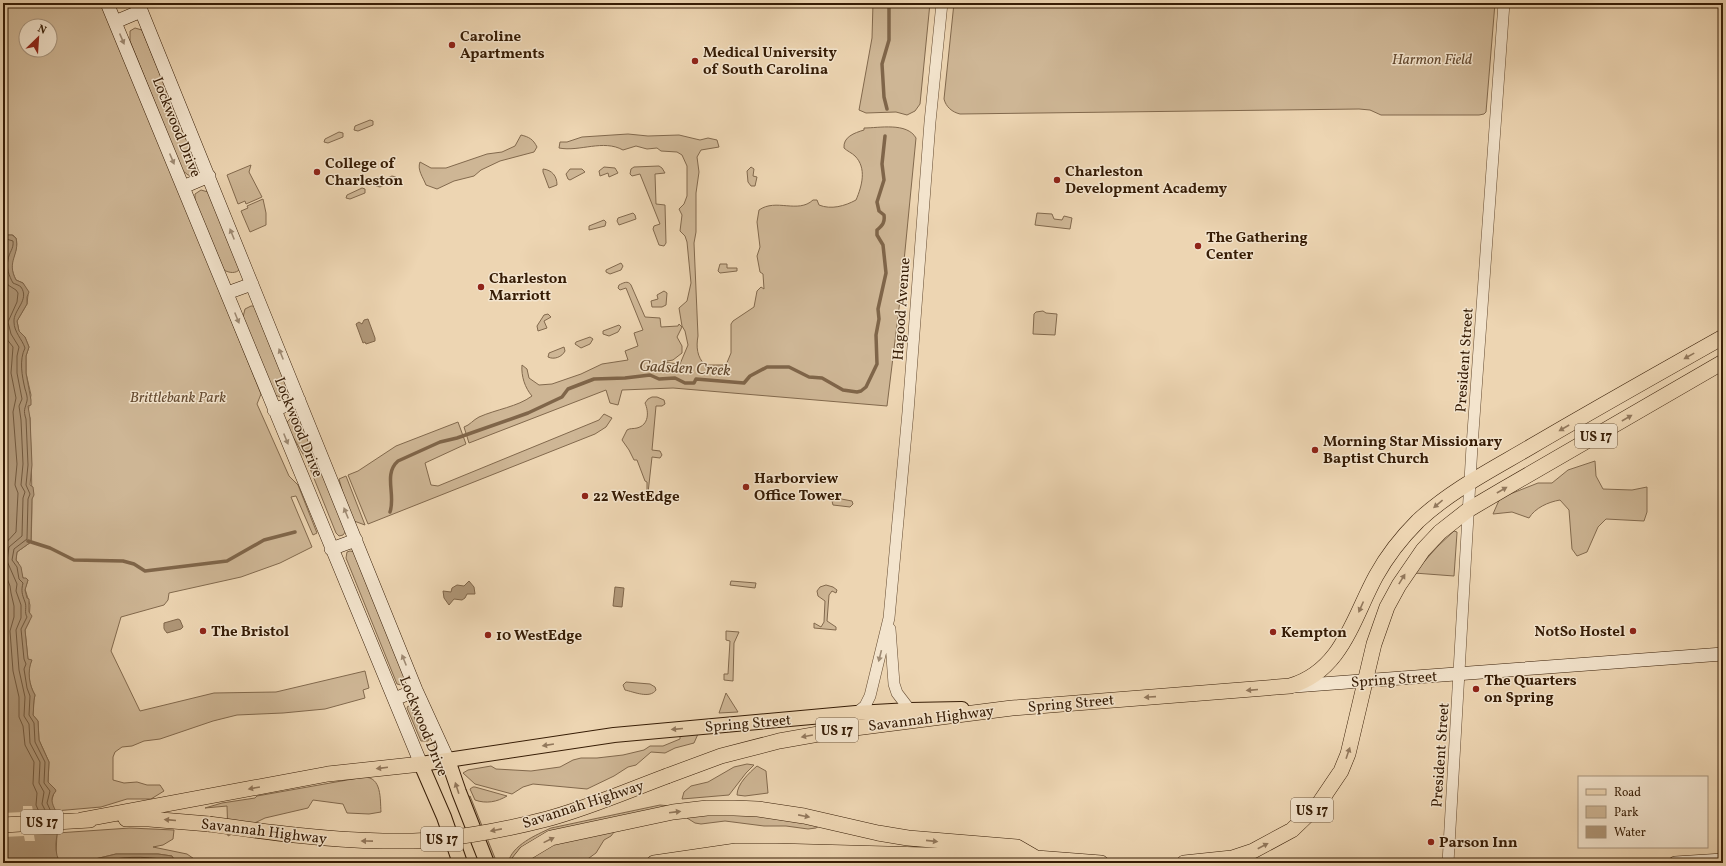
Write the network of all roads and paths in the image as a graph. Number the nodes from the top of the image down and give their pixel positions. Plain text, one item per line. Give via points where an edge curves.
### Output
1 (107, 3) edge
2 (942, 3) edge
3 (1504, 3) edge
4 (140, 7) edge
5 (115, 22) junction
6 (209, 176) junction
7 (183, 187) junction
8 (252, 284) junction
9 (227, 293) junction
10 (1723, 337) edge
11 (1723, 362) edge
12 (299, 400) junction
13 (274, 410) junction
14 (1470, 482) junction
15 (1468, 510) junction
16 (356, 540) junction
17 (331, 549) junction
18 (889, 618) junction
19 (1723, 654) edge
20 (1460, 673) junction
21 (1364, 681) junction
22 (1290, 686) junction
23 (416, 690) junction
24 (394, 698) junction
25 (1012, 708) junction
26 (910, 710) junction
27 (856, 713) junction
28 (448, 760) junction
29 (421, 764) junction
30 (81, 820) junction
31 (3, 825) edge
32 (1036, 858) junction
33 (1723, 860) edge
34 (460, 863) edge
35 (487, 863) edge
36 (518, 863) edge
37 (654, 863) edge
38 (1101, 863) edge
39 (1184, 863) edge
40 (1448, 863) edge
41 (1675, 863) edge

1 - 5 main road, Lockwood Drive
2 - 18 street, Hagood Avenue
3 - 14 street, President Street
4 - 5 main road
4 - 6 main road, Lockwood Drive
5 -> 7 main road, Lockwood Drive
6 - 7 main road
8 -> 6 main road, Lockwood Drive
7 - 9 main road, Lockwood Drive
8 - 9 main road
12 -> 8 main road, Lockwood Drive
9 -> 13 main road, Lockwood Drive
10 -> 14 highway, US 17
15 -> 11 highway, US 17
12 - 13 main road
16 -> 12 main road, Lockwood Drive
13 -> 17 main road, Lockwood Drive
14 - 15 street, President Street
14 -> 22 highway, US 17 via 1444,499 1405,535 1377,574 1337,652 1318,673 1304,682
15 - 20 street, President Street
21 -> 15 highway, US 17 via 1378,631 1399,585 1435,536
16 - 17 main road
23 -> 16 main road, Lockwood Drive
17 - 24 main road, Lockwood Drive
18 - 26 street, Hagood Avenue via 894,684 897,693
18 -> 27 street, Hagood Avenue via 870,696 865,706
19 - 20 main road, Spring Street
20 - 21 main road, Spring Street
20 - 40 street, President Street
21 - 22 main road, Spring Street
39 -> 21 highway, US 17 via 1232,858 1253,851 1292,830 1318,805 1341,771 1348,754
22 -> 25 highway, Spring Street / US 17
23 - 24 main road
23 - 28 main road, Lockwood Drive
24 - 29 main road, Lockwood Drive
25 - 26 main road, Spring Street
25 -> 30 highway, Savannah Highway / US 17, bridge via 847,729 779,741 721,756 548,819 440,839 348,840 149,819
26 - 27 main road, Spring Street
27 -> 28 main road, Spring Street via 614,735
28 - 29 main road, Spring Street
35 -> 28 main road, Lockwood Drive
29 -> 30 highway via 328,774
29 - 34 main road, Lockwood Drive
30 - 31 highway, Savannah Highway / US 17
36 -> 32 highway via 526,853 551,838 673,812 707,808 758,809 908,838 1017,847
32 - 37 highway via 736,851
32 - 38 highway
33 - 41 main road

